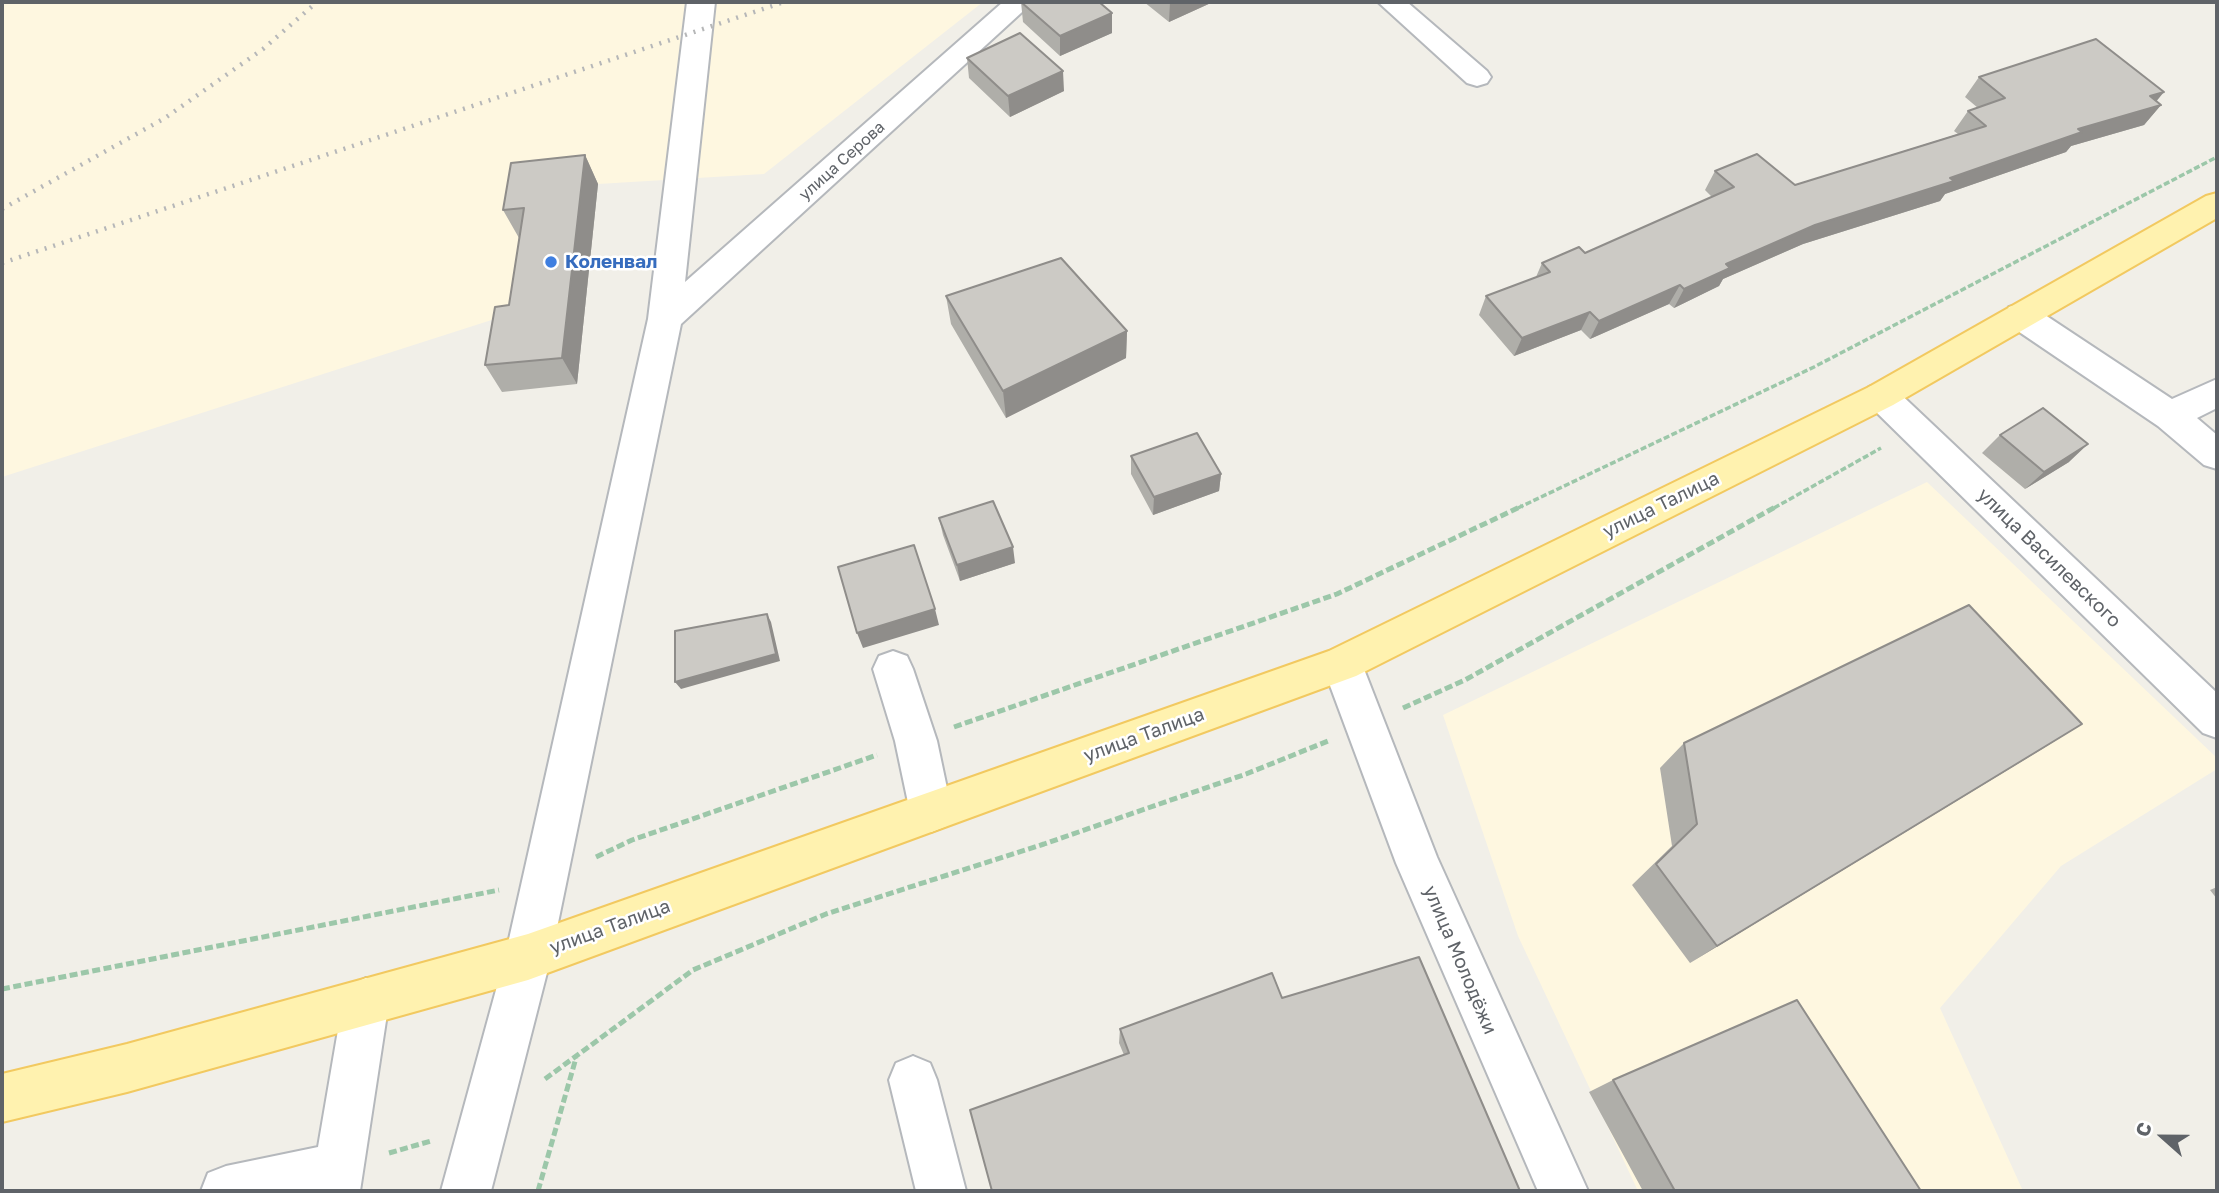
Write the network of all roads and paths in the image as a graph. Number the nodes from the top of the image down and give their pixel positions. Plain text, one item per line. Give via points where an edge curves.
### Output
1 (701, 2) edge
2 (1019, 2) edge
3 (1391, 2) edge
4 (1477, 77) dead end
5 (2217, 157) edge
6 (2217, 204) edge
7 (2021, 316) junction
8 (665, 319) junction
9 (2217, 392) edge
10 (1881, 396) junction
11 (2170, 416) junction
12 (1916, 429) junction
13 (2217, 455) edge
14 (1342, 664) junction
15 (893, 669) dead end
16 (2217, 720) edge
17 (1366, 725) junction
18 (916, 741) junction
19 (931, 812) junction
20 (544, 881) junction
21 (528, 957) junction
22 (2, 989) edge
23 (366, 1001) junction
24 (577, 1055) junction
25 (913, 1080) dead end
26 (2, 1098) edge
27 (483, 1126) junction
28 (338, 1179) edge
29 (226, 1191) edge
30 (466, 1191) edge
31 (538, 1191) edge
32 (940, 1191) edge
33 (1563, 1191) edge

1 - 8 street
2 - 8 street, улица Серова
3 - 4 street
5 - 18 path via 1814,367 1338,594
6 - 7 main road, улица Талица
7 - 10 main road, улица Талица
7 - 11 street
8 - 20 street
9 - 11 street
10 - 12 street, улица Василевского
10 - 14 main road, улица Талица
11 - 13 street
12 - 16 street, улица Василевского
12 - 17 path via 1465,680
14 - 17 street, улица Молодёжи
14 - 19 main road, улица Талица
15 - 18 street
17 - 24 path via 1208,787 826,914 693,970
17 - 33 street, улица Молодёжи via 1418,863
18 - 19 street
18 - 20 path via 632,840
19 - 21 main road, улица Талица
20 - 21 street
20 - 22 path
21 - 23 main road, улица Талица
21 - 27 street
23 - 26 main road, улица Талица via 127,1069
23 - 28 street
24 - 27 path
24 - 31 path
25 - 32 street
27 - 28 path
27 - 30 street
28 - 29 street

